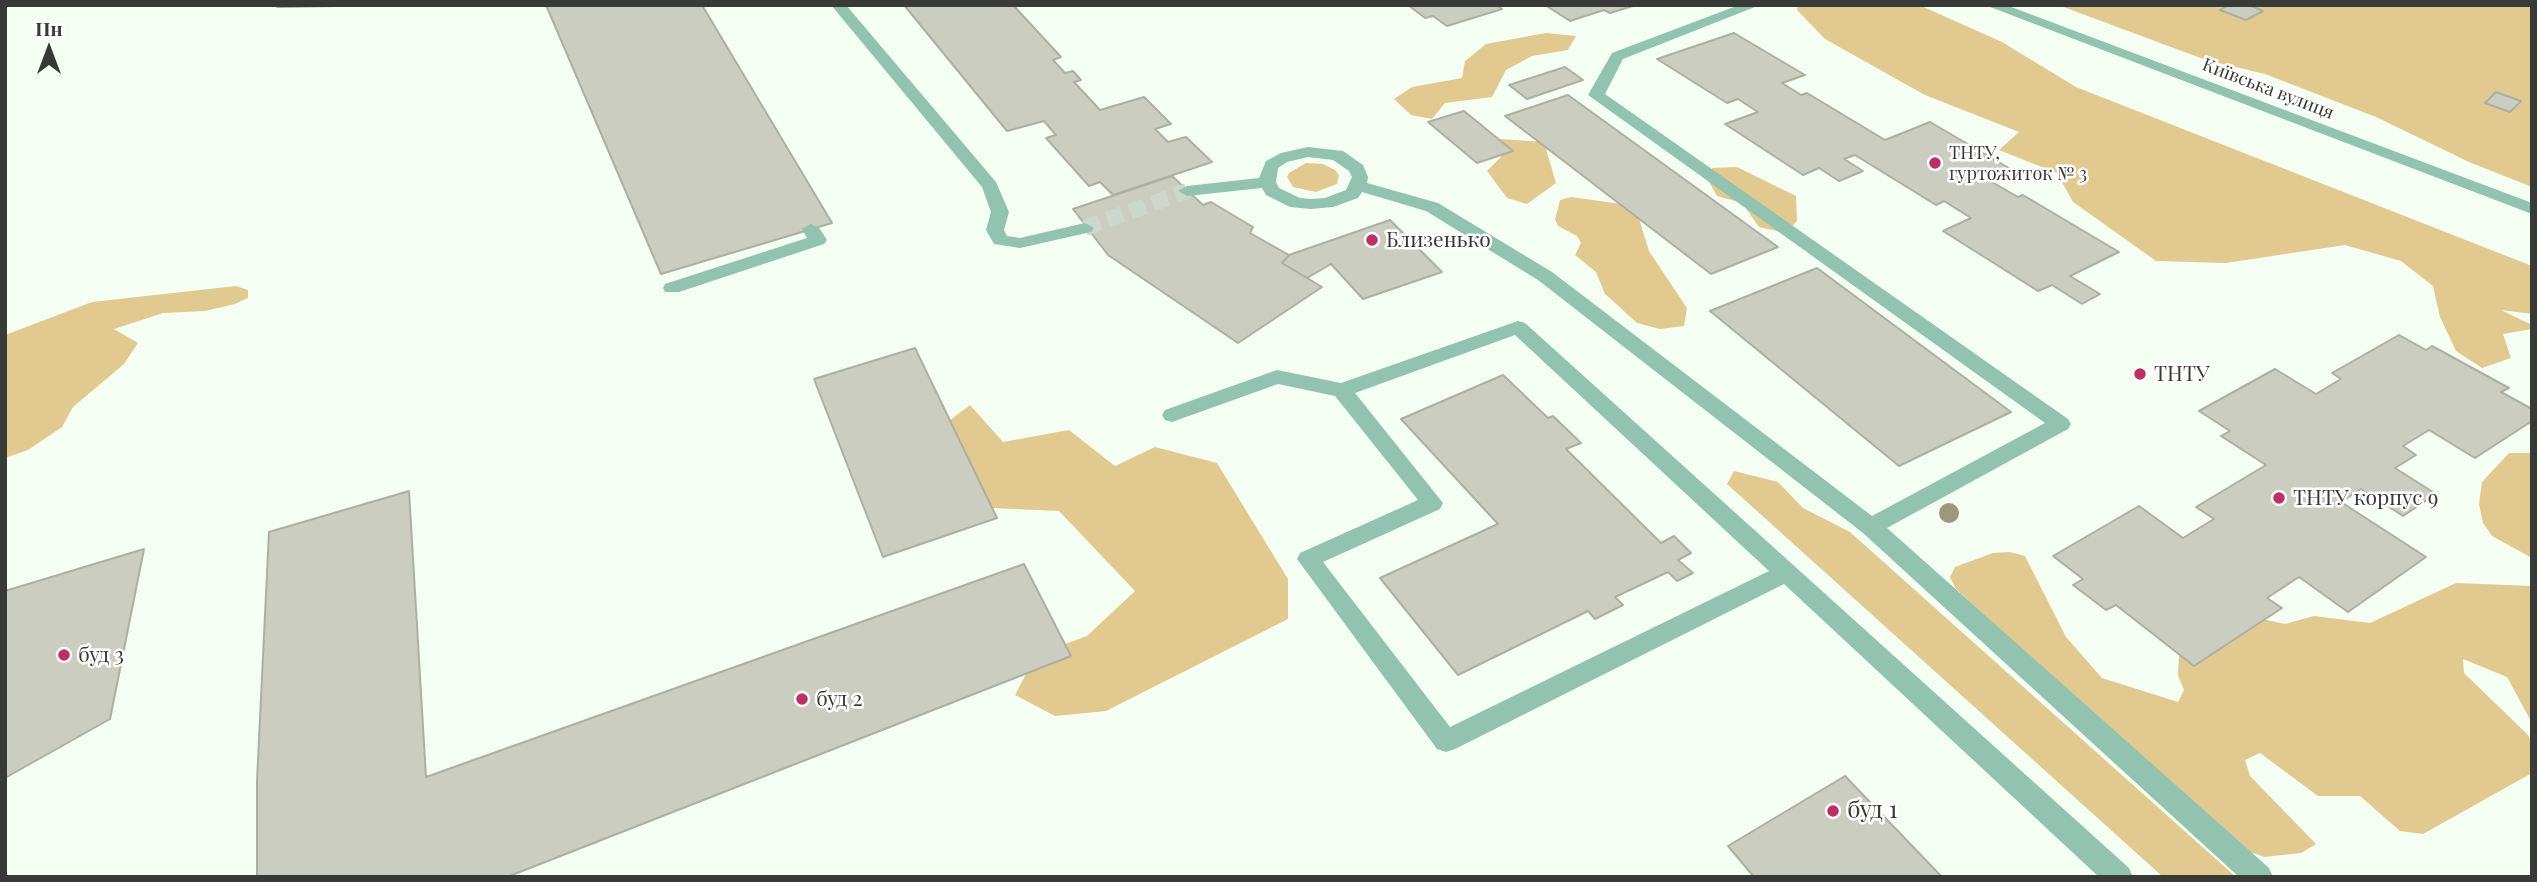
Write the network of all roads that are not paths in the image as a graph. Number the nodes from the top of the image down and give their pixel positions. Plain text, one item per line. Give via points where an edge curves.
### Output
1 (838, 5) edge
2 (1753, 5) edge
3 (1992, 5) edge
4 (1267, 182) junction
5 (1358, 186) junction
6 (1187, 191) tunnel mouth
7 (2532, 209) edge
8 (1085, 228) tunnel mouth
9 (811, 229) dead end
10 (672, 288) dead end
11 (1342, 390) junction
12 (1172, 415) dead end
13 (1871, 527) junction
14 (1786, 573) junction
15 (2119, 877) edge
16 (2259, 877) edge

1 - 8 street via 990,186 1000,212 995,230 1000,240 1020,243
2 - 13 street via 1617,56 1596,95 2061,424
3 - 7 street, Київська вулиця
4 - 5 street via 1282,198 1311,204 1341,200
4 - 5 street via 1267,173 1281,158 1308,152 1348,161 1357,169
4 - 6 street
5 - 13 street via 1432,207 1545,276
9 - 10 street via 818,240
11 - 12 street via 1277,377
11 - 14 street via 1518,327
11 - 14 street via 1432,503 1308,559 1446,741
13 - 16 street
14 - 15 street

